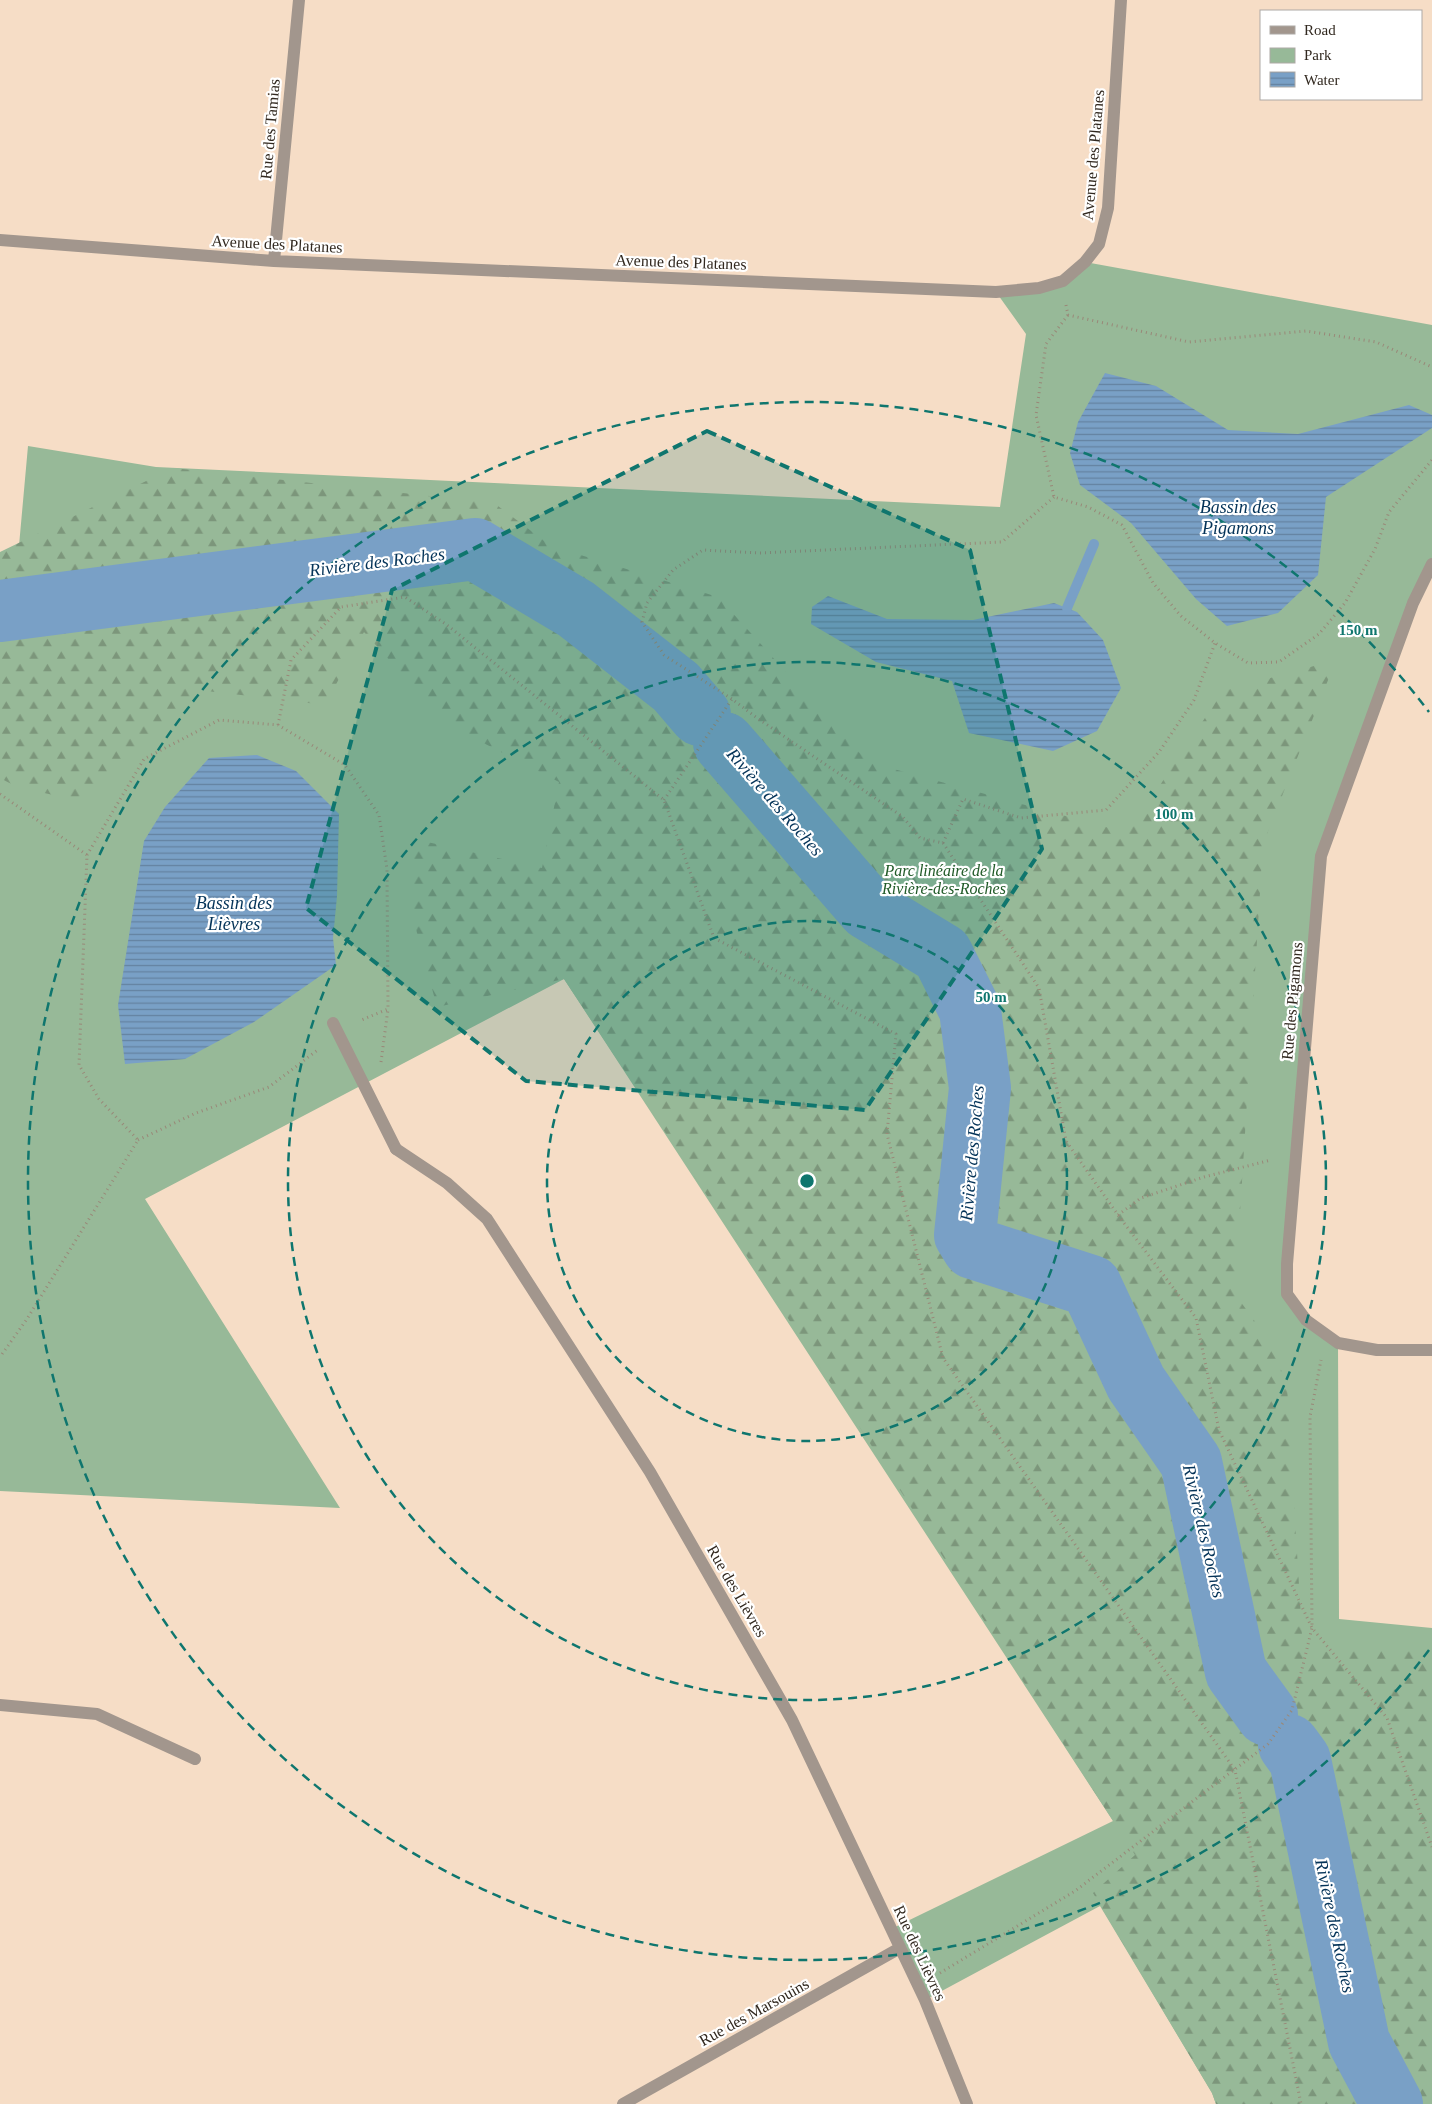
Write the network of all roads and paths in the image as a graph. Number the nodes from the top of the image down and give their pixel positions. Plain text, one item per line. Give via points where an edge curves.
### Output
1 (299, 0) edge
2 (1121, 0) edge
3 (0, 240) edge
4 (274, 261) junction
5 (1063, 281) junction
6 (1068, 315) junction
7 (1432, 367) edge
8 (1432, 460) edge
9 (1054, 497) junction
10 (1432, 564) edge
11 (1215, 643) junction
12 (732, 699) junction
13 (278, 725) junction
14 (0, 794) edge
15 (664, 800) junction
16 (944, 843) junction
17 (87, 855) junction
18 (335, 1028) junction
19 (138, 1140) junction
20 (1296, 1153) junction
21 (1118, 1215) junction
22 (1326, 1334) junction
23 (1432, 1350) edge
24 (0, 1357) edge
25 (1312, 1628) junction
26 (0, 1705) edge
27 (195, 1759) dead end
28 (1235, 1770) junction
29 (1432, 1846) edge
30 (900, 1948) junction
31 (918, 1986) junction
32 (623, 2104) edge
33 (967, 2104) edge
34 (1301, 2104) edge

1 - 4 street, Rue des Tamias
2 - 5 street, Avenue des Platanes via 1108,208 1099,244 1085,262
3 - 4 street, Avenue des Platanes
4 - 5 street, Avenue des Platanes via 996,292 1039,288
5 - 6 path
6 - 7 path via 1189,342 1306,331 1376,342
6 - 9 path via 1046,344 1036,415
8 - 11 path via 1389,512 1375,549 1345,603 1319,634 1279,662 1248,663
9 - 11 path via 1088,507 1122,525 1153,583 1181,616
9 - 12 path via 1002,542 759,553 703,550 673,570 647,603 642,622 664,655
10 - 20 street, Rue des Pigamons via 1412,603 1321,856
11 - 16 path via 1194,700 1159,752 1106,810 1021,818 963,799
12 - 15 path
12 - 16 path via 904,817 920,838
13 - 15 path via 291,660 341,607 405,597 447,625
13 - 17 path via 219,720 144,759
13 - 18 path via 345,765 379,815 387,869 388,1009
14 - 17 path
15 - 28 path via 714,938 896,1034 887,1134 944,1358
16 - 21 path via 1039,988 1066,1141
17 - 19 path via 79,1065 104,1104
18 - 19 path via 269,1087 196,1113
18 - 30 street, Rue des Lièvres via 396,1149 447,1183 487,1219 650,1472 792,1720
19 - 24 path
20 - 21 path via 1204,1177 1141,1198
20 - 22 street, Rue des Pigamons via 1287,1294 1306,1320
21 - 25 path via 1196,1318 1219,1430
22 - 23 street, Rue des Pigamons via 1338,1343 1377,1350
22 - 25 path via 1310,1417
25 - 28 path via 1292,1710 1268,1744
25 - 29 path via 1387,1718
26 - 27 street via 97,1714
28 - 31 path via 1075,1891
28 - 34 path
30 - 31 street, Rue des Lièvres
30 - 32 street, Rue des Marsouins
31 - 33 street, Rue des Lièvres

